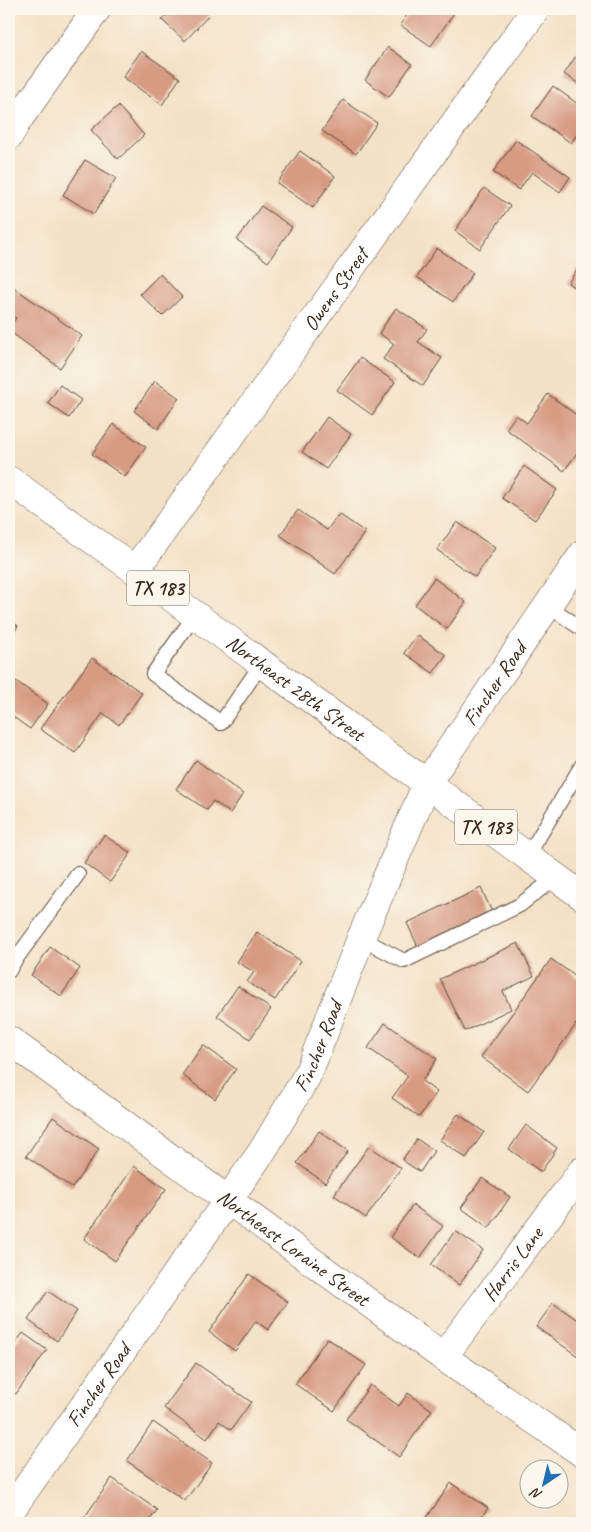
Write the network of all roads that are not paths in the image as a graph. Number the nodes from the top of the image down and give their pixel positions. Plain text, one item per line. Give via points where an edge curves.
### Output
1 (97, 9) edge
2 (536, 9) edge
3 (9, 136) edge
4 (9, 480) edge
5 (582, 555) edge
6 (135, 570) junction
7 (547, 605) junction
8 (194, 615) junction
9 (582, 629) edge
10 (262, 663) junction
11 (582, 765) edge
12 (427, 783) junction
13 (527, 857) junction
14 (78, 874) dead end
15 (556, 877) junction
16 (582, 896) edge
17 (360, 938) junction
18 (9, 971) edge
19 (9, 1040) edge
20 (582, 1171) edge
21 (228, 1200) junction
22 (443, 1357) junction
23 (582, 1453) edge
24 (9, 1513) edge

1 - 3 street
2 - 6 street, Owens Street
4 - 6 street, Northeast 28th Street / TX 183
5 - 7 street, Fincher Road
6 - 8 street, Northeast 28th Street / TX 183
7 - 9 lane
7 - 12 street, Fincher Road
8 - 10 street, Northeast 28th Street / TX 183
8 - 10 lane via 153,674 222,723
10 - 12 street, Northeast 28th Street / TX 183
11 - 13 lane
12 - 13 street, Northeast 28th Street / TX 183
12 - 17 street, Fincher Road
13 - 15 street, Northeast 28th Street / TX 183
14 - 18 lane
15 - 16 street, Northeast 28th Street / TX 183
15 - 17 lane via 520,905 404,961
17 - 21 street, Fincher Road via 308,1074 263,1150
19 - 21 street, Northeast Loraine Street
20 - 22 street, Harris Lane
21 - 22 street, Northeast Loraine Street
21 - 24 street, Fincher Road
22 - 23 street, Northeast Loraine Street

